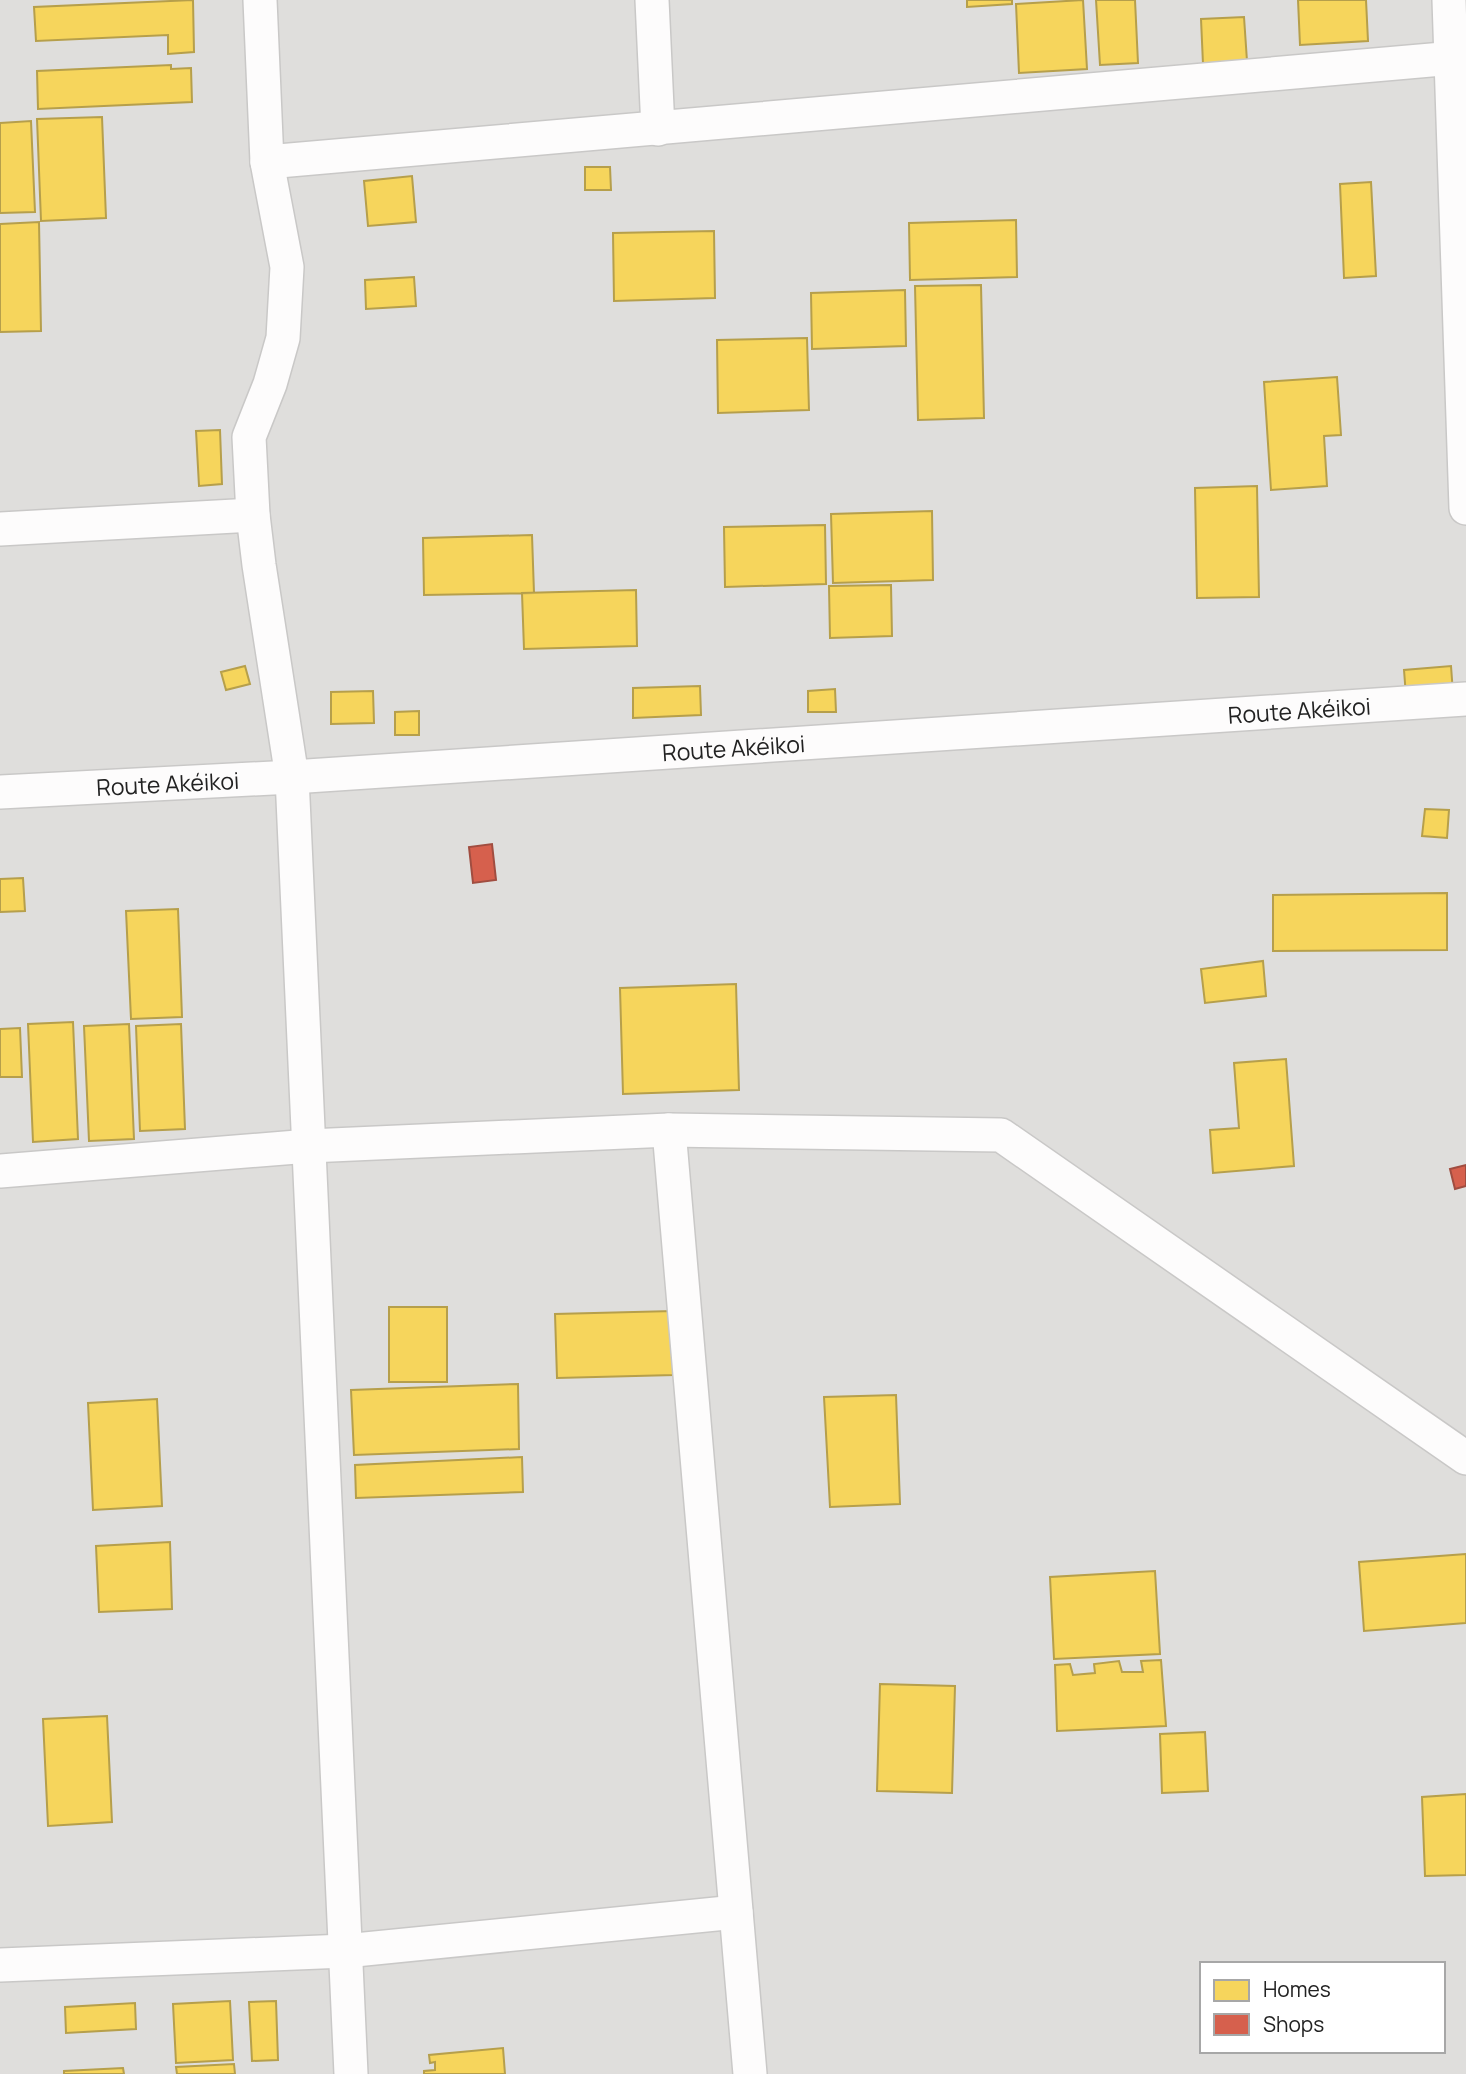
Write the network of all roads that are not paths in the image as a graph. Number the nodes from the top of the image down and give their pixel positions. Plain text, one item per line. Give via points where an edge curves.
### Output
1 (260, 0) edge
2 (652, 0) edge
3 (1449, 0) edge
4 (1459, 58) edge
5 (658, 130) junction
6 (267, 162) junction
7 (1466, 508) edge
8 (253, 515) junction
9 (0, 529) edge
10 (1466, 699) edge
11 (292, 777) junction
12 (0, 792) edge
13 (669, 1130) junction
14 (309, 1146) junction
15 (0, 1171) edge
16 (1466, 1458) edge
17 (736, 1912) junction
18 (345, 1951) junction
19 (0, 1965) edge
20 (351, 2074) edge
21 (750, 2074) edge

1 - 6 street
2 - 5 street
3 - 4 street
4 - 5 street
4 - 7 street
5 - 6 street
6 - 8 street via 287,267 283,338 271,384 249,437
8 - 9 street
8 - 11 street
10 - 11 street, Route Akéikoi
11 - 12 street, Route Akéikoi
11 - 14 street
13 - 14 street
13 - 16 street via 1001,1135
13 - 17 street
14 - 15 street
14 - 18 street
17 - 18 street
17 - 21 street
18 - 19 street
18 - 20 street

